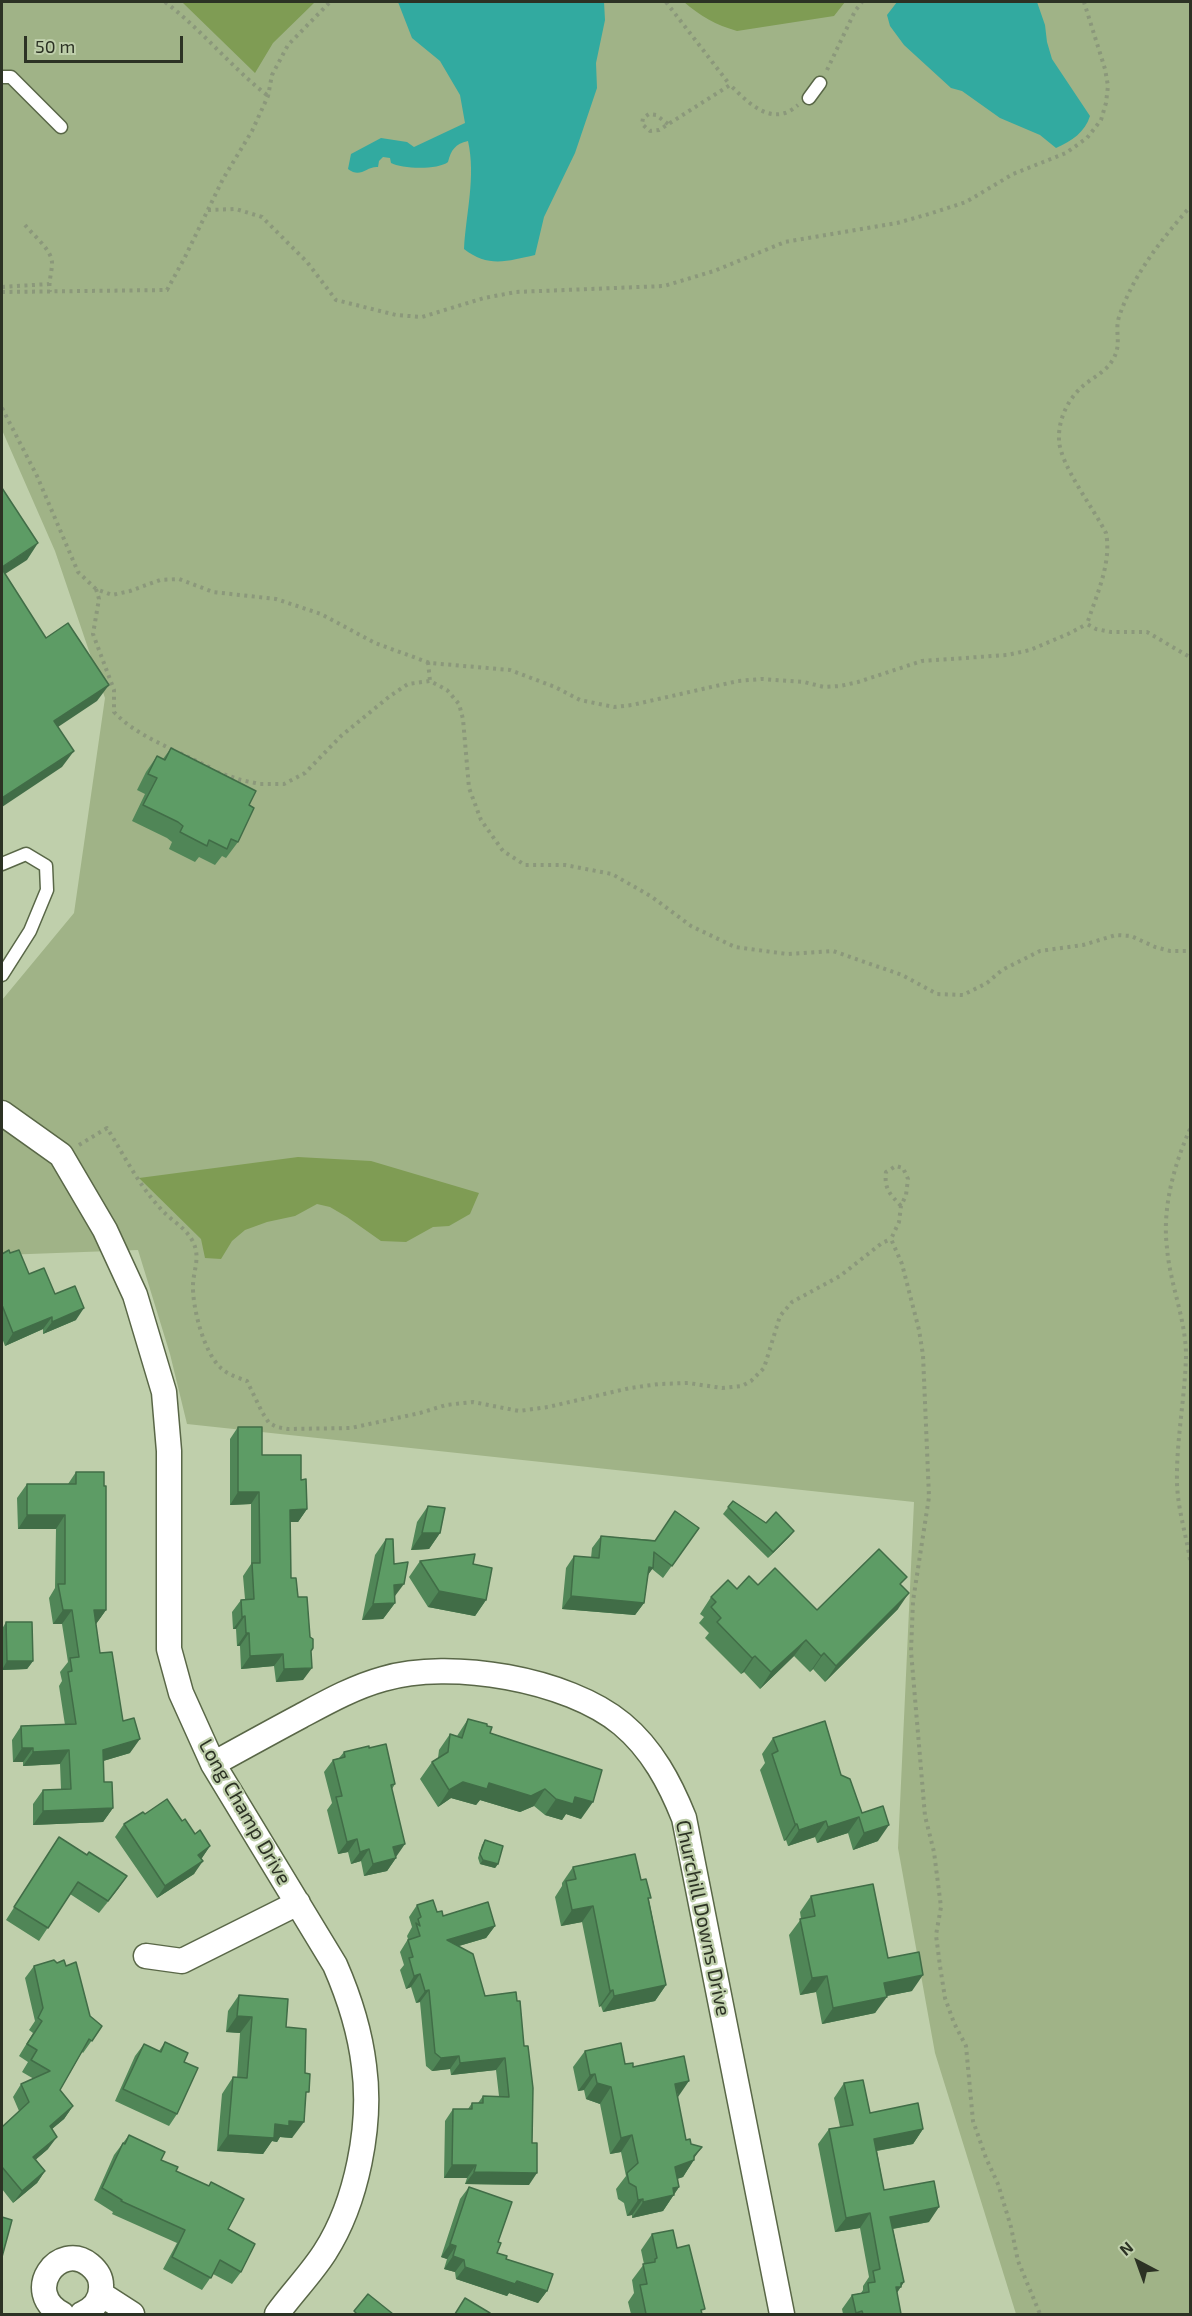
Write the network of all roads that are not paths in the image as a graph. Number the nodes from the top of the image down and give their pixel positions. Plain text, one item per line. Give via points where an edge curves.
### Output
1 (2, 77) edge
2 (820, 83) road end
3 (809, 98) road end
4 (61, 127) dead end
5 (2, 864) edge
6 (2, 975) edge
7 (2, 1113) edge
8 (213, 1764) junction
9 (298, 1904) junction
10 (146, 1956) dead end
11 (101, 2294) junction
12 (62, 2314) edge
13 (82, 2314) edge
14 (132, 2314) edge
15 (277, 2314) edge
16 (782, 2314) edge

1 - 4 lane via 11,77
2 - 3 lane
5 - 6 lane via 26,854 46,866 47,890 30,931
7 - 8 street, Long Champ Drive via 61,1155 105,1230 135,1295 164,1392 169,1451 169,1649 181,1693
8 - 9 street, Long Champ Drive
8 - 16 street, Churchill Downs Drive via 356,1688 418,1672 462,1672 525,1681 566,1693 623,1725 662,1770 684,1818
9 - 10 street via 182,1961
9 - 15 street, Long Champ Drive via 347,1994 364,2066 366,2098 360,2165 346,2209 325,2252
11 - 12 street via 99,2275 86,2262 59,2262 51,2268 44,2285 48,2303
11 - 13 street via 97,2303
11 - 14 street

